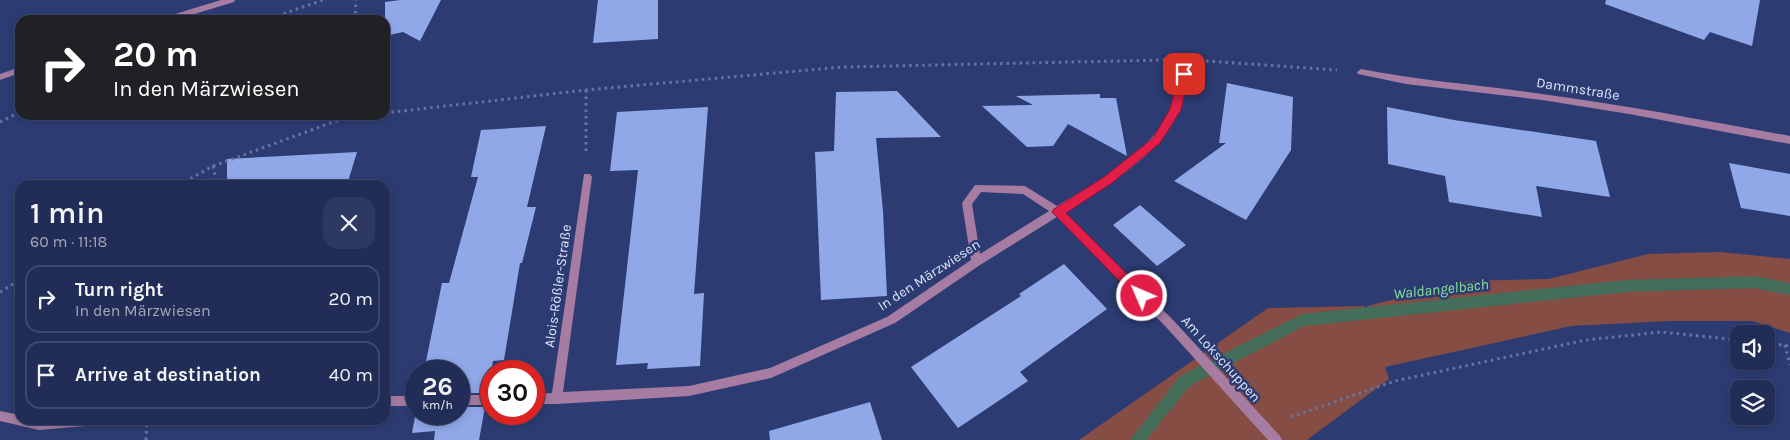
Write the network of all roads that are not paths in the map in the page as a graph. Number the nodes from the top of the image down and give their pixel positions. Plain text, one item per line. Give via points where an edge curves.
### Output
1 (231, 0) edge
2 (182, 15) edge
3 (15, 72) edge
4 (1361, 72) road end
5 (1184, 74) dead end
6 (0, 77) edge
7 (1790, 140) edge
8 (586, 177) road end
9 (1058, 212) junction
10 (976, 262) junction
11 (545, 399) edge
12 (557, 399) junction
13 (405, 401) edge
14 (390, 402) edge
15 (0, 416) edge
16 (15, 419) edge
17 (1273, 437) edge

1 - 2 street
3 - 6 street
4 - 7 street, Dammstraße via 1406,81 1619,109
5 - 9 street, In den Märzwiesen via 1175,110 1156,140 1108,180
8 - 12 street, Alois-Rößler-Straße
9 - 10 street, In den Märzwiesen
9 - 10 street, Am Lokschuppen via 1024,190 978,188 967,203
9 - 17 street, Am Lokschuppen via 1170,324
10 - 12 street, In den Märzwiesen via 892,320 771,372 689,391
11 - 12 street, In den Märzwiesen
13 - 14 street
15 - 16 street

